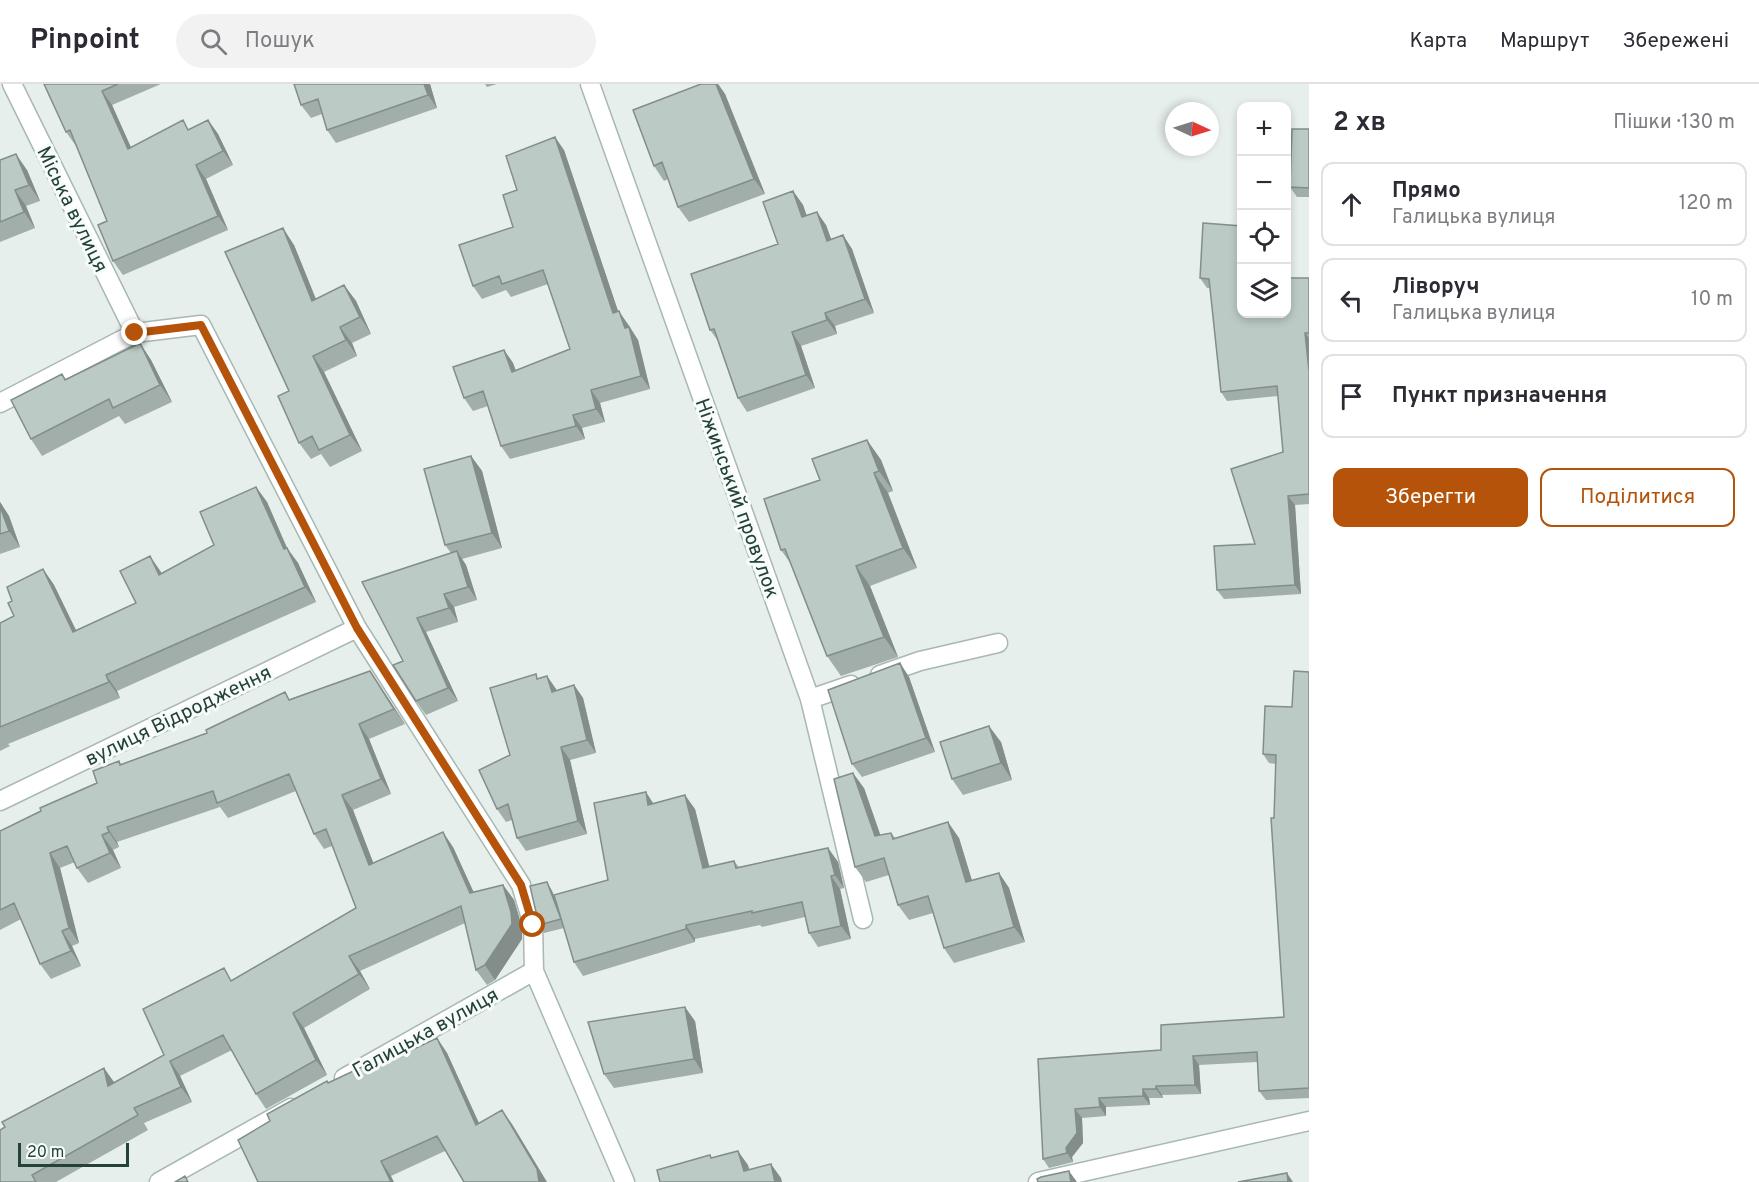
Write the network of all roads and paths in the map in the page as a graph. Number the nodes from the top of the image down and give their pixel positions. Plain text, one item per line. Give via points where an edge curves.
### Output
1 (12, 84) edge
2 (590, 84) edge
3 (135, 333) junction
4 (0, 403) edge
5 (357, 628) junction
6 (998, 643) dead end
7 (810, 699) junction
8 (0, 801) edge
9 (863, 919) dead end
10 (534, 971) junction
11 (326, 1088) edge
12 (305, 1100) edge
13 (1309, 1121) edge
14 (159, 1182) edge
15 (625, 1182) edge
16 (1038, 1182) edge

1 - 3 street, Міська вулиця
2 - 7 street, Ніжинський провулок
3 - 4 street
3 - 5 street via 201,325
5 - 8 street, вулиця Відродження
5 - 10 street via 521,885 533,925
6 - 7 street via 920,661
7 - 9 street, Ніжинський провулок
10 - 11 street, Галицька вулиця
10 - 15 street
12 - 14 street
13 - 16 street

